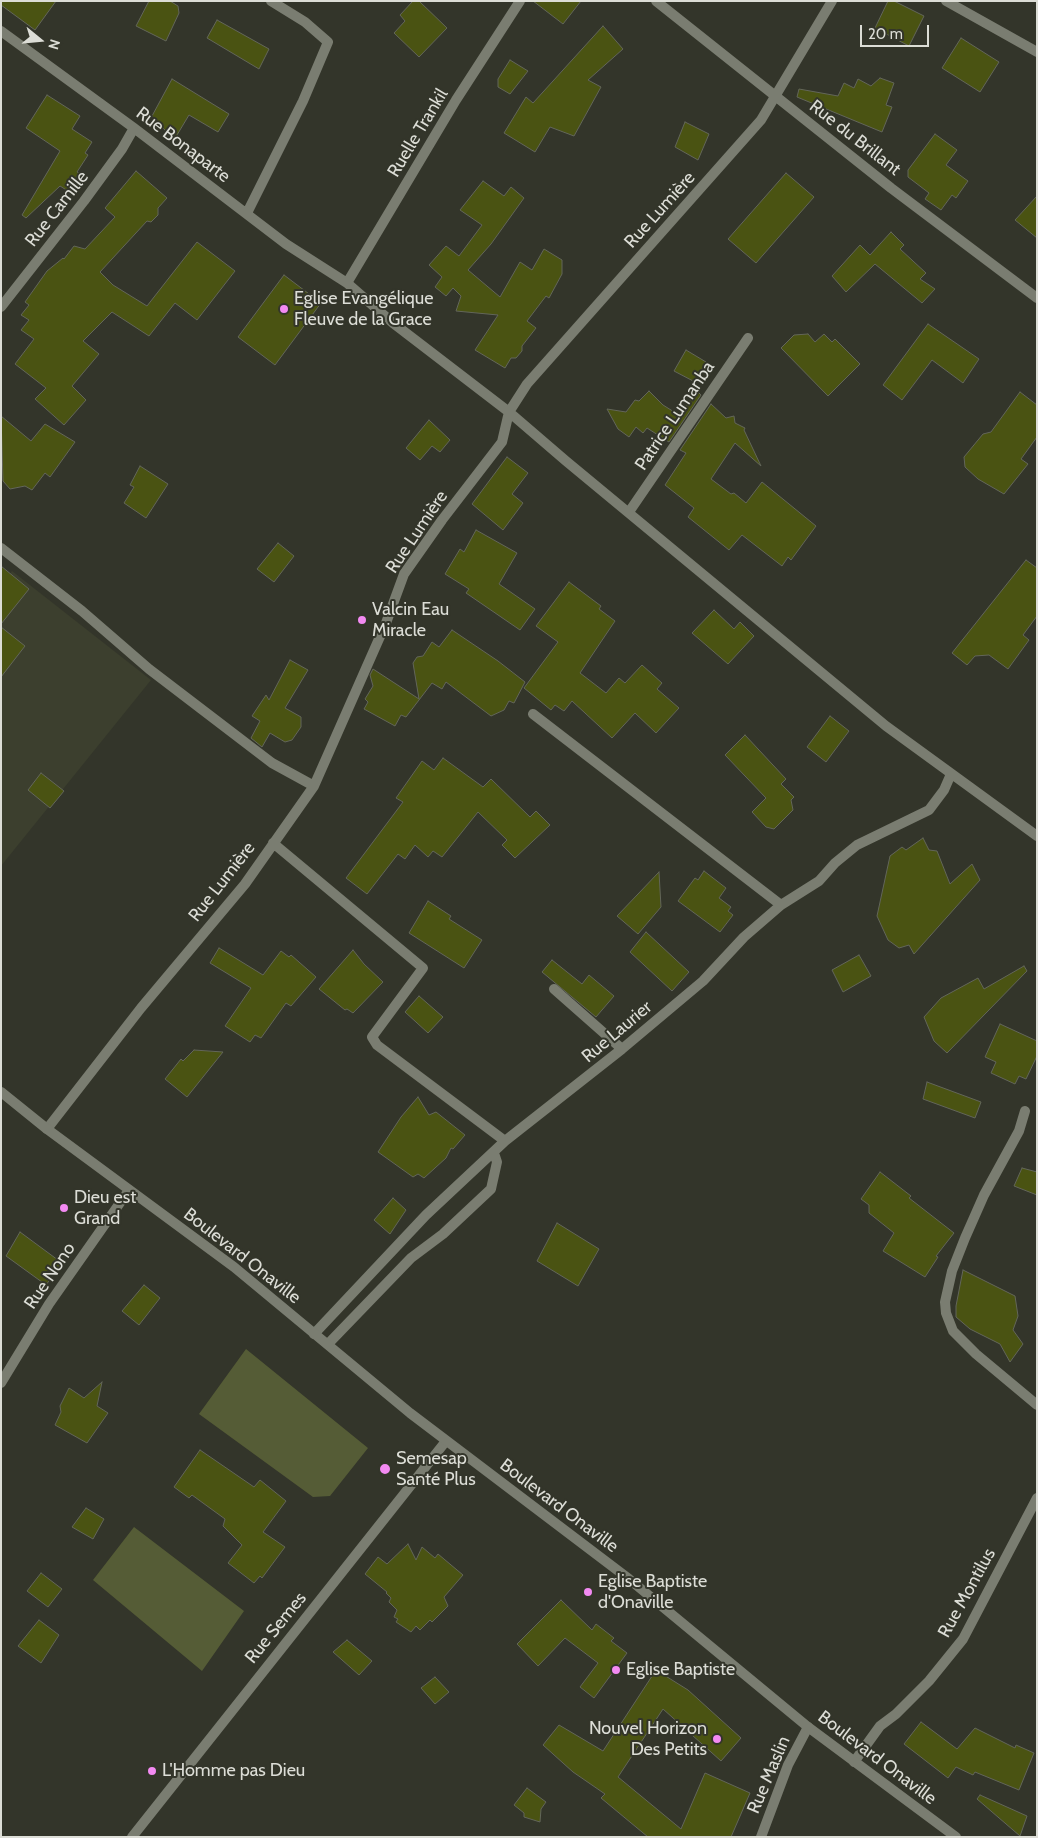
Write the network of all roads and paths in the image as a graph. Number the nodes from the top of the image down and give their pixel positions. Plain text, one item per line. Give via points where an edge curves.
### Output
1 (271, 1) edge
2 (520, 1) edge
3 (656, 1) edge
4 (832, 1) edge
5 (946, 1) edge
6 (1, 31) edge
7 (1037, 52) edge
8 (775, 95) junction
9 (134, 128) junction
10 (247, 213) junction
11 (347, 284) junction
12 (1037, 298) edge
13 (1, 307) edge
14 (748, 338) dead end
15 (509, 412) junction
16 (629, 512) junction
17 (1, 548) edge
18 (533, 714) dead end
19 (951, 774) junction
20 (314, 786) junction
21 (1037, 836) edge
22 (273, 843) junction
23 (781, 905) junction
24 (554, 989) dead end
25 (622, 1049) junction
26 (1, 1092) edge
27 (1026, 1111) dead end
28 (47, 1129) junction
29 (505, 1141) junction
30 (494, 1153) junction
31 (129, 1190) junction
32 (314, 1334) junction
33 (328, 1344) junction
34 (1, 1383) edge
35 (1037, 1405) edge
36 (446, 1440) junction
37 (1037, 1498) edge
38 (808, 1727) junction
39 (854, 1762) junction
40 (132, 1837) edge
41 (761, 1837) edge
42 (956, 1837) edge

1 - 10 street via 305,22 328,42 303,101
2 - 11 street, Ruelle Trankil via 456,100
3 - 8 street, Rue du Brillant
4 - 8 street, Rue Lumière
5 - 7 street
6 - 9 street, Rue Bonaparte
8 - 12 street, Rue du Brillant
8 - 15 street, Rue Lumière via 755,126 527,384
9 - 10 street, Rue Bonaparte
9 - 13 street, Rue Camille via 90,194
10 - 11 street, Rue Bonaparte via 286,244
11 - 15 street, Rue Bonaparte
14 - 16 street, Patrice Lumanba
15 - 16 street, Rue Bonaparte
15 - 20 street, Rue Lumière via 502,442 404,574 386,623
16 - 19 street, Rue Bonaparte via 886,726
17 - 20 street via 272,763
18 - 23 street
19 - 21 street, Rue Bonaparte
19 - 23 street, Rue Laurier via 929,810 857,845 819,882
20 - 22 street, Rue Lumière
22 - 28 street, Rue Lumière via 245,884 141,1008
22 - 29 street via 423,968 372,1036 377,1045
23 - 25 street, Rue Laurier via 744,936 703,981
24 - 25 street
25 - 29 street, Rue Laurier
26 - 28 street, Boulevard Onaville
27 - 35 street via 965,1238 952,1271 946,1313 953,1332
28 - 31 street, Boulevard Onaville
29 - 30 street, Rue Laurier
30 - 32 street, Rue Laurier via 426,1215
30 - 33 street via 498,1162 490,1189 443,1234 411,1258
31 - 32 street, Boulevard Onaville via 234,1267
31 - 34 street, Rue Nono via 49,1304
32 - 33 street, Boulevard Onaville
33 - 36 street, Boulevard Onaville
36 - 38 street, Boulevard Onaville via 629,1580
36 - 40 street, Rue Semes
37 - 39 street, Rue Montilus via 963,1639 929,1681 880,1726
38 - 39 street, Boulevard Onaville
38 - 41 street, Rue Maslin via 788,1765
39 - 42 street, Boulevard Onaville

